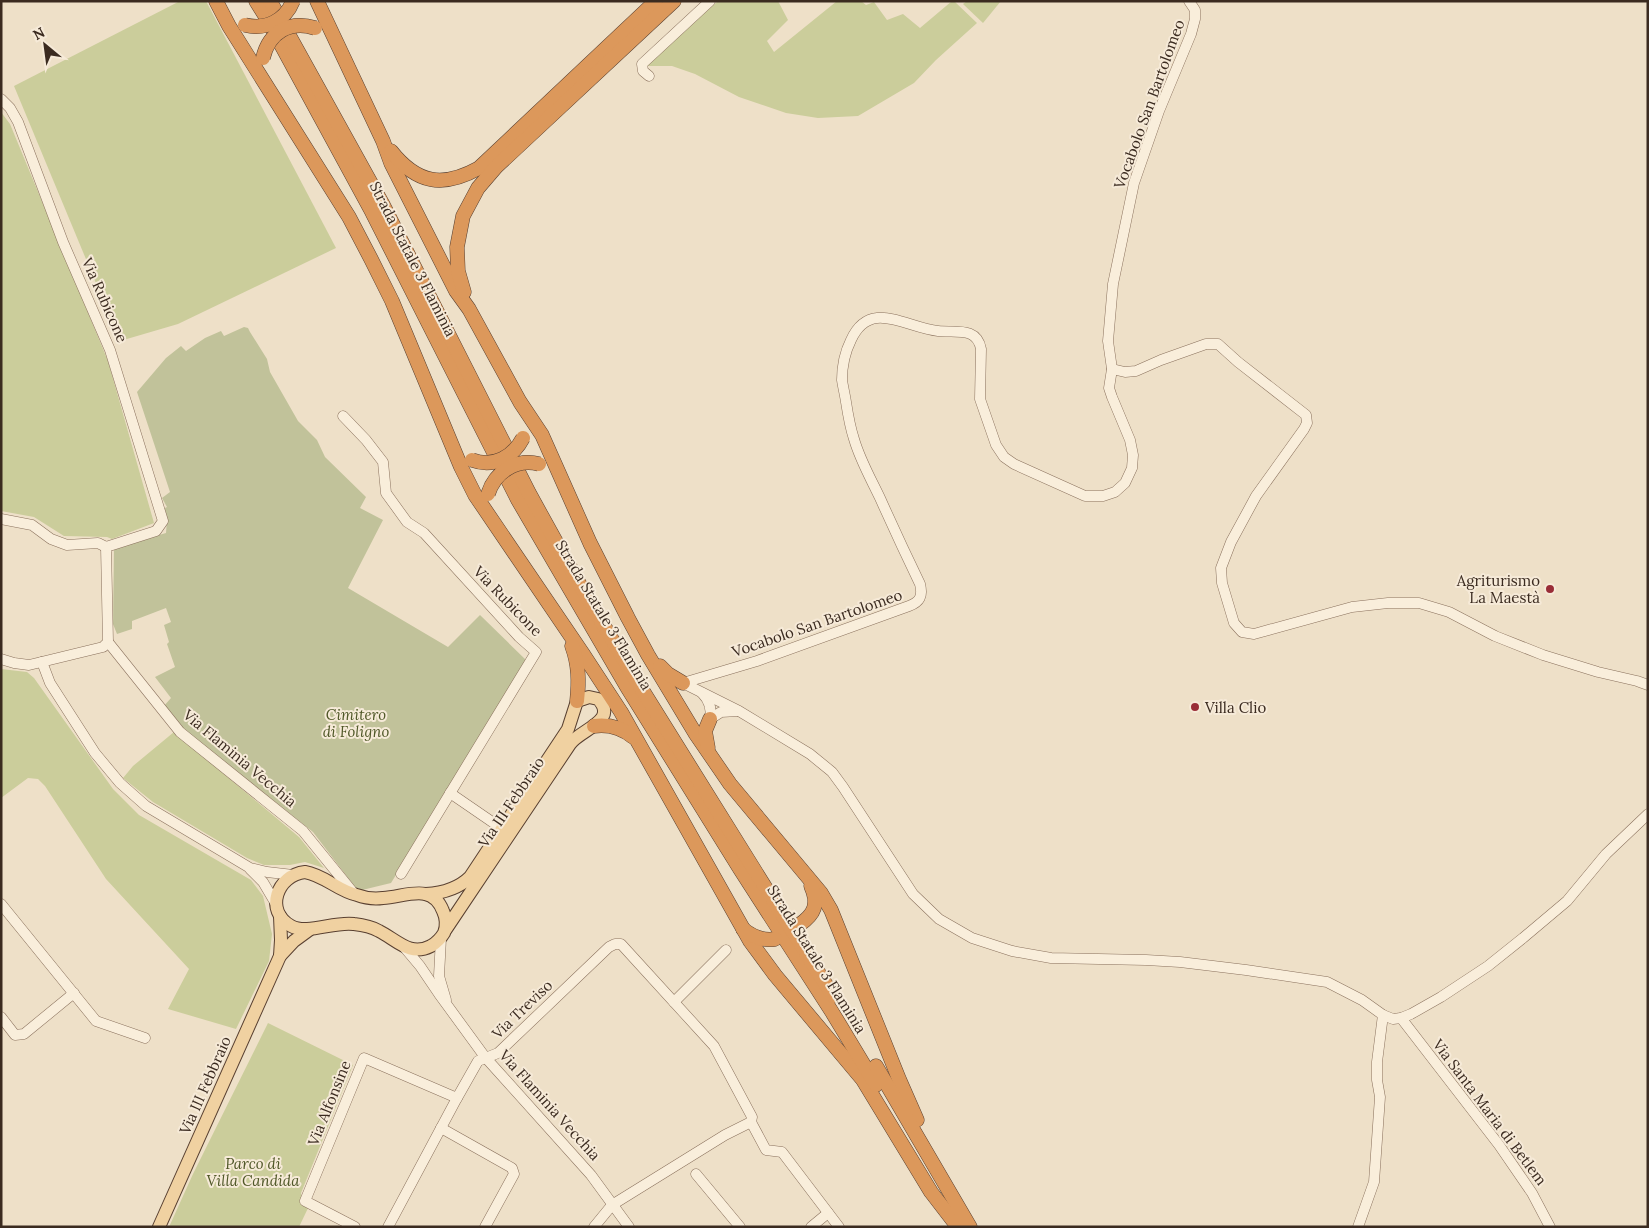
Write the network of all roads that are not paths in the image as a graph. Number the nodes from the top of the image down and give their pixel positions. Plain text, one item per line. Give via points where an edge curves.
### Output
1 (217, 1) edge
2 (256, 1) edge
3 (270, 1) edge
4 (293, 1) edge
5 (317, 1) edge
6 (656, 1) edge
7 (674, 1) edge
8 (710, 1) edge
9 (1189, 1) edge
10 (338, 47) junction
11 (649, 76) dead end
12 (269, 90) junction
13 (1, 99) edge
14 (383, 141) junction
15 (470, 309) junction
16 (1112, 369) junction
17 (520, 402) junction
18 (342, 416) dead end
19 (452, 447) junction
20 (559, 475) junction
21 (485, 512) junction
22 (1, 519) edge
23 (106, 547) junction
24 (564, 627) junction
25 (108, 642) junction
26 (648, 655) junction
27 (1, 659) edge
28 (42, 662) junction
29 (29, 664) junction
30 (50, 683) junction
31 (683, 683) junction
32 (1648, 685) edge
33 (702, 692) junction
34 (577, 701) junction
35 (739, 711) junction
36 (710, 719) junction
37 (594, 726) junction
38 (637, 741) junction
39 (714, 762) junction
40 (450, 794) junction
41 (1648, 814) edge
42 (501, 828) junction
43 (250, 868) junction
44 (401, 874) dead end
45 (293, 875) junction
46 (806, 876) junction
47 (426, 894) junction
48 (355, 895) junction
49 (1, 904) edge
50 (278, 910) junction
51 (799, 926) dead end
52 (743, 928) junction
53 (309, 930) junction
54 (443, 933) junction
55 (775, 939) dead end
56 (404, 947) junction
57 (726, 950) dead end
58 (280, 956) junction
59 (74, 994) junction
60 (674, 1002) junction
61 (447, 1006) junction
62 (1383, 1015) junction
63 (1, 1017) edge
64 (1401, 1018) junction
65 (145, 1038) dead end
66 (486, 1057) junction
67 (457, 1098) junction
68 (750, 1122) junction
69 (441, 1128) junction
70 (696, 1174) dead end
71 (612, 1205) junction
72 (828, 1212) junction
73 (964, 1226) edge
74 (159, 1227) edge
75 (355, 1227) edge
76 (388, 1227) edge
77 (485, 1227) edge
78 (594, 1227) edge
79 (628, 1227) edge
80 (740, 1227) edge
81 (811, 1227) edge
82 (839, 1227) edge
83 (1358, 1227) edge
84 (1550, 1227) edge

1 - 4 highway, bridge via 234,20 258,27 275,22 288,12
1 - 12 highway
2 - 73 highway, Strada Statale 3 Flaminia via 372,212 518,500 627,687
3 - 73 highway, Strada Statale 3 Flaminia via 383,205 581,587 865,1048
5 - 10 highway
6 - 14 highway via 479,168 465,176 439,180 416,175
7 - 15 highway via 496,167 478,188 464,216 457,247 458,271
8 - 11 street via 642,64 643,71
9 - 16 street, Vocabolo San Bartolomeo via 1196,19 1134,183 1113,284 1108,341
10 - 12 highway, bridge via 323,31 314,28 299,25 281,31 268,44 263,58
10 - 14 highway
12 - 19 highway via 349,216 392,301
13 - 23 street, Via Rubicone via 18,122 63,242 110,350 163,521 156,532
14 - 15 highway via 418,218 456,291
15 - 17 highway
16 - 31 street, Vocabolo San Bartolomeo via 1110,393 1130,440 1132,468 1125,483 1115,492 1085,496 1004,457 996,445 980,399 980,340 968,332 937,331 887,318 878,317 860,326 846,352 843,366 842,380 850,423 857,449 920,584 920,600 757,661
16 - 32 street via 1136,372 1206,344 1218,344 1306,415 1306,426 1256,496 1221,568 1230,614 1242,632 1254,634 1352,607 1419,603 1449,612 1495,636 1543,655
17 - 19 highway, bridge via 525,416 525,431 513,453 485,462 472,460
17 - 20 highway via 542,436
18 - 40 street, Via Rubicone via 383,462 386,493 407,522 424,533 536,652
19 - 21 highway
20 - 21 highway, bridge via 539,464 511,466 496,479 488,494
20 - 26 highway via 590,544
21 - 24 highway
22 - 23 street via 32,525 51,539 67,545 98,543
23 - 25 street
24 - 34 highway via 579,673
24 - 38 highway
25 - 28 street via 103,647
25 - 48 street, Via Flaminia Vecchia via 180,732 303,831
26 - 31 highway
26 - 39 highway
27 - 29 street
28 - 29 street
28 - 30 street
29 - 30 street
30 - 43 street via 95,752 120,783 146,806
31 - 33 street
33 - 35 street
33 - 36 street via 709,705
34 - 37 main road via 590,696 602,704 604,715
34 - 42 main road via 568,729
35 - 36 street via 721,712
35 - 62 street via 810,754 832,772 910,891 939,919 966,936 1012,952 1051,958 1180,962 1326,982
36 - 39 highway via 705,727 705,738
37 - 38 highway via 619,728
37 - 54 main road, Via III Febbraio via 579,734 570,744
38 - 52 highway
39 - 46 highway
40 - 42 street
40 - 44 street, Via Rubicone
41 - 64 street via 1606,854 1567,901 1550,916 1488,966 1418,1011
42 - 47 main road via 467,880 446,892
43 - 45 street
43 - 50 street via 263,882
45 - 48 main road via 312,873
45 - 50 main road via 279,889
46 - 51 highway via 816,902 811,915
46 - 73 highway via 835,918 904,1094
47 - 48 main road via 382,898
47 - 54 main road, Via Flaminia Vecchia via 443,909
49 - 59 street
50 - 53 main road via 290,926
50 - 58 main road
52 - 55 highway via 760,938
52 - 73 highway via 776,975 863,1080 931,1192
53 - 56 main road, Via Flaminia Vecchia via 331,924 356,924 374,929
53 - 58 main road
54 - 56 main road via 429,947 415,950
54 - 61 street, Via Flaminia Vecchia via 439,976
56 - 61 street, Via Flaminia Vecchia
57 - 60 street
58 - 74 main road, Via III Febbraio
59 - 63 street via 24,1034 16,1035
59 - 65 street via 96,1021
60 - 66 street, Via Treviso via 621,944 614,944 498,1052
60 - 68 street, Via Treviso via 714,1046 752,1117
61 - 66 street, Via Flaminia Vecchia
62 - 64 street
62 - 83 street via 1377,1062 1380,1097 1374,1182
64 - 84 street, Via Santa Maria di Betlem via 1499,1145 1532,1193
66 - 67 street, Via Treviso via 478,1061
66 - 71 street, Via Flaminia Vecchia via 591,1176
67 - 69 street, Via Treviso
67 - 75 street, Via Alfonsine via 364,1058 305,1201
68 - 71 street
68 - 72 street, Via Treviso via 766,1150 782,1152
69 - 76 street, Via Treviso
69 - 77 street via 512,1168 514,1174
70 - 80 street
71 - 78 street
71 - 79 street, Via Flaminia Vecchia
72 - 81 street
72 - 82 street

